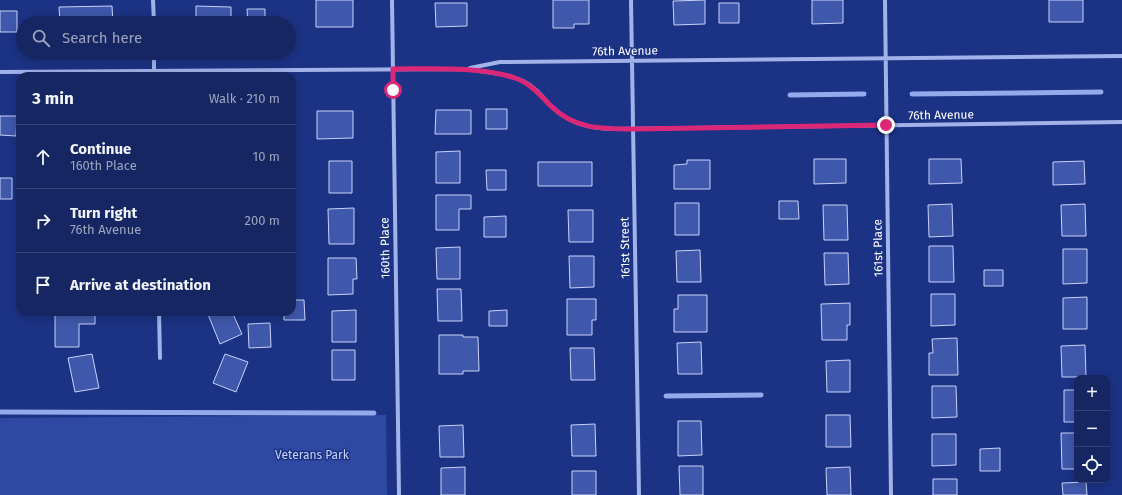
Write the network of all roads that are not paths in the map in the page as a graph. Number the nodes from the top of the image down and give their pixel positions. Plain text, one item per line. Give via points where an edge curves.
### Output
1 (153, 0) edge
2 (392, 0) edge
3 (631, 0) edge
4 (884, 0) edge
5 (154, 16) edge
6 (1122, 56) edge
7 (885, 58) junction
8 (154, 60) edge
9 (632, 61) junction
10 (393, 69) junction
11 (466, 69) junction
12 (0, 72) edge
13 (16, 72) edge
14 (154, 72) edge
15 (250, 72) edge
16 (1122, 122) edge
17 (886, 125) junction
18 (633, 129) junction
19 (159, 316) edge
20 (160, 358) dead end
21 (399, 495) edge
22 (638, 495) edge
23 (891, 495) edge

1 - 5 street
2 - 10 street, 160th Place
3 - 9 street, 161st Street
4 - 7 street, 161st Place
6 - 7 street, 76th Avenue
7 - 9 street, 76th Avenue
7 - 17 street, 161st Place
8 - 14 street
9 - 11 street, 76th Avenue via 500,62
9 - 18 street, 161st Street
10 - 11 street, 76th Avenue
10 - 15 street, 76th Avenue
10 - 21 street, 160th Place
11 - 18 street, 76th Avenue via 514,77 537,91 563,116 578,124 592,128
12 - 13 street, 76th Avenue
16 - 17 street, 76th Avenue
17 - 18 street, 76th Avenue
17 - 23 street, 161st Place
18 - 22 street, 161st Street
19 - 20 street

